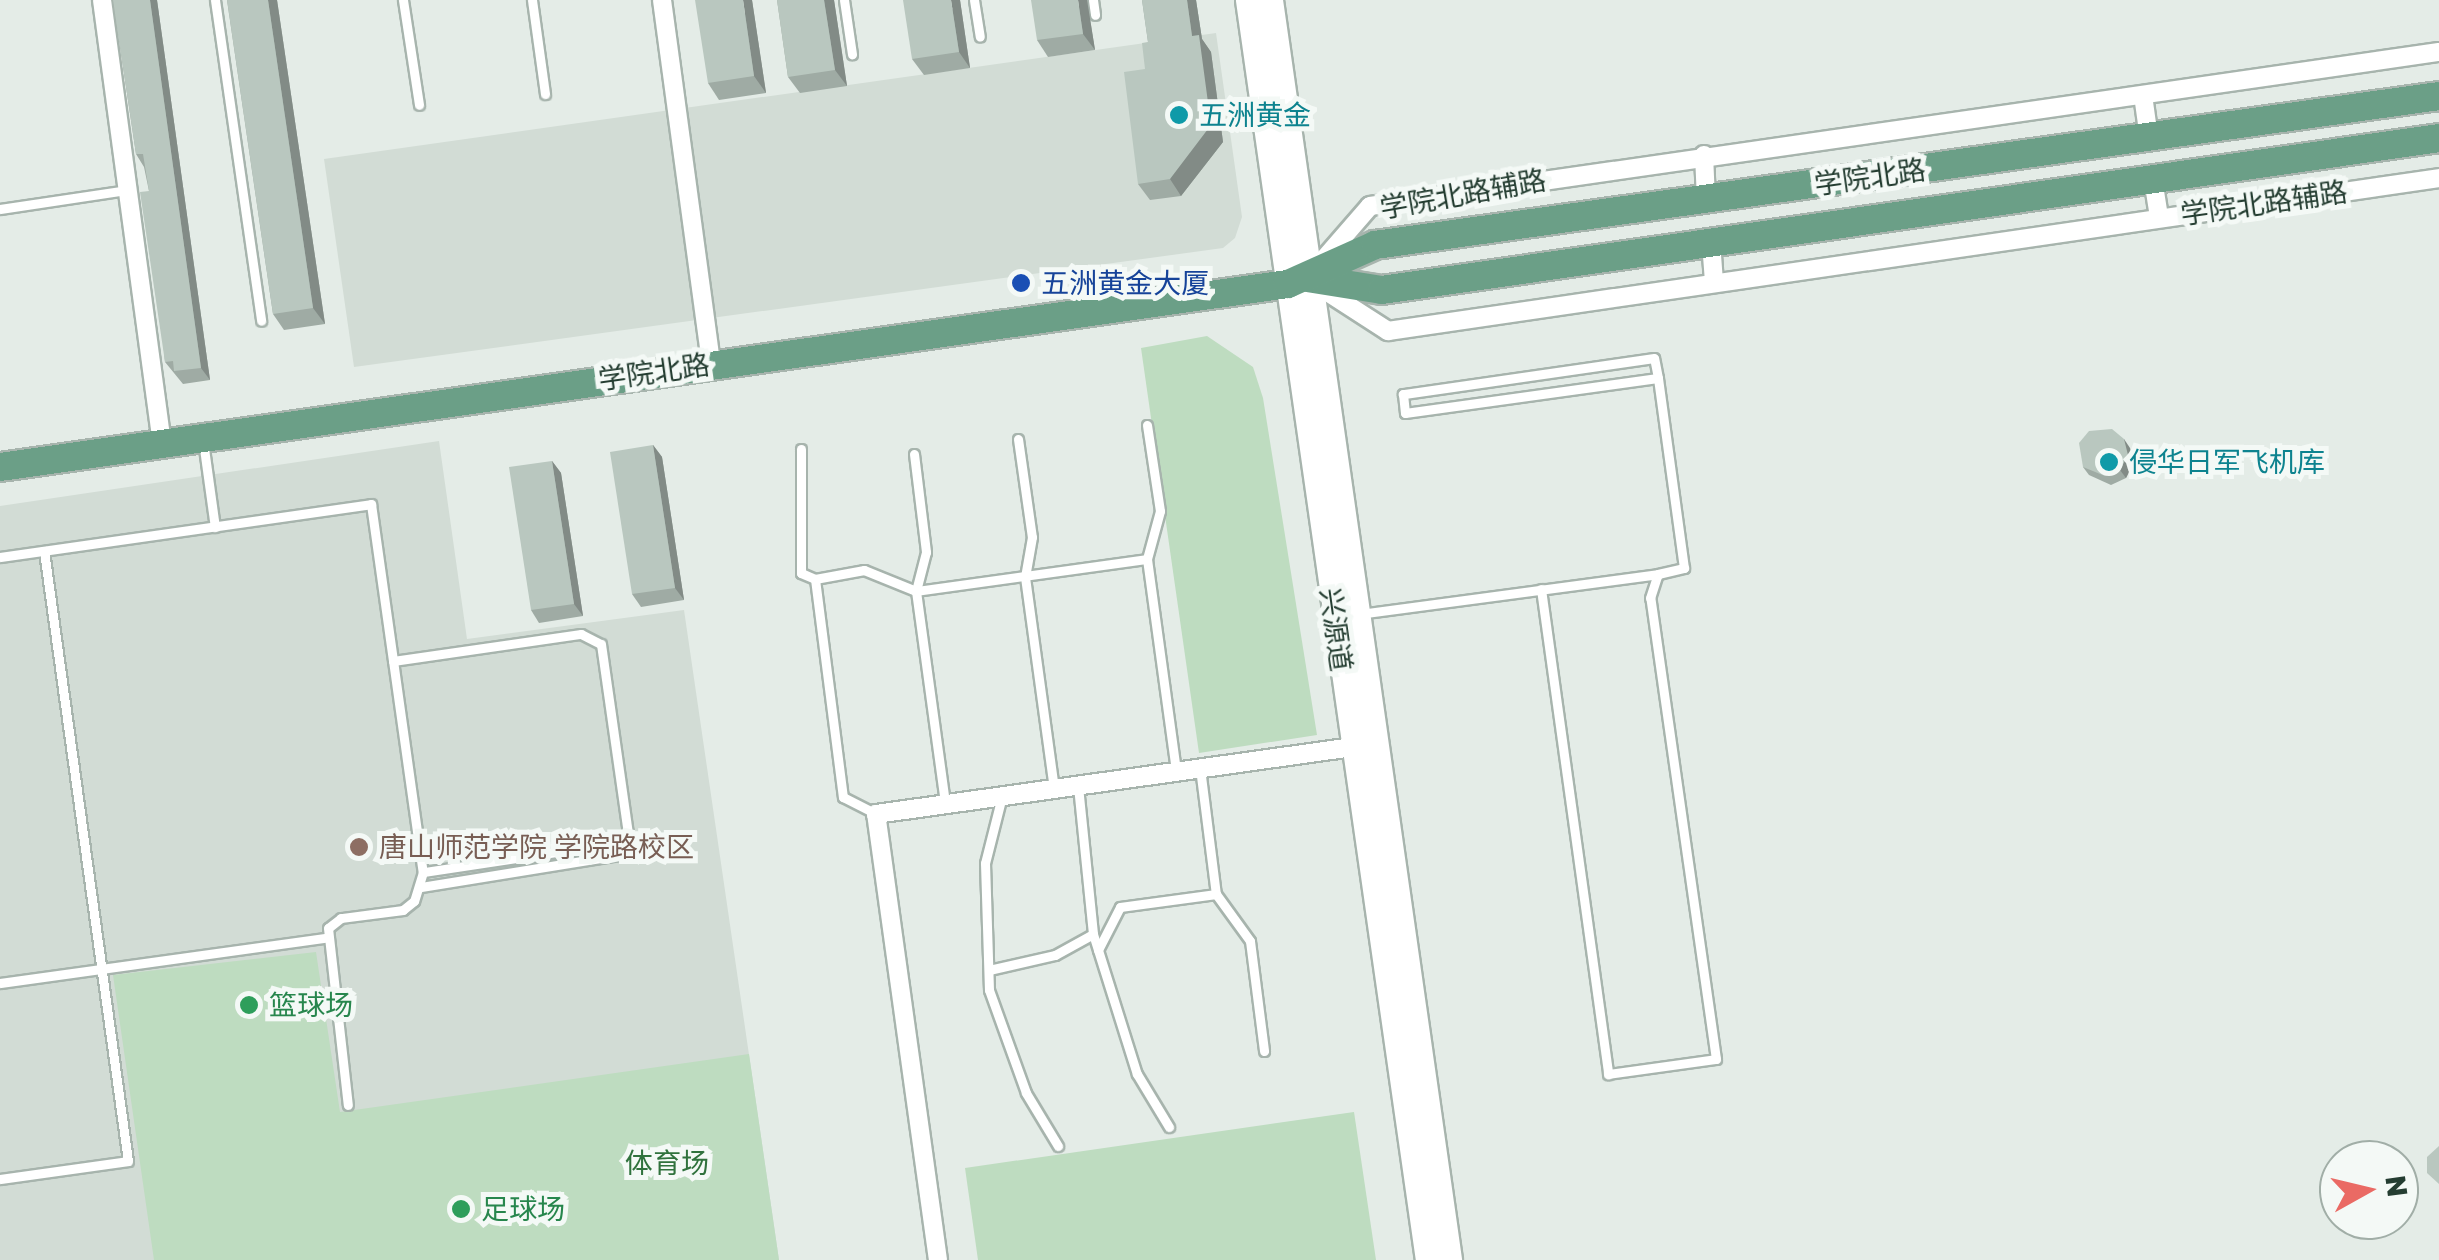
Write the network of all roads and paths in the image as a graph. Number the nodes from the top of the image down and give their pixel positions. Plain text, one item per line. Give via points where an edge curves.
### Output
1 (102, 0) edge
2 (215, 0) edge
3 (403, 0) edge
4 (532, 0) edge
5 (662, 0) edge
6 (844, 0) edge
7 (974, 0) edge
8 (1092, 0) edge
9 (1248, 0) edge
10 (1270, 0) edge
11 (1095, 15) dead end
12 (980, 37) dead end
13 (2439, 52) edge
14 (852, 54) dead end
15 (545, 94) dead end
16 (2143, 94) junction
17 (2439, 96) edge
18 (419, 105) dead end
19 (2149, 138) junction
20 (2439, 138) edge
21 (1704, 156) junction
22 (2153, 178) junction
23 (2439, 178) edge
24 (126, 190) junction
25 (1706, 199) junction
26 (0, 209) edge
27 (2159, 218) junction
28 (1711, 242) junction
29 (1298, 281) junction
30 (1714, 282) junction
31 (261, 321) dead end
32 (710, 364) junction
33 (1658, 378) junction
34 (1147, 425) dead end
35 (202, 438) junction
36 (1018, 439) dead end
37 (162, 444) junction
38 (801, 449) dead end
39 (914, 454) dead end
40 (0, 468) edge
41 (216, 527) junction
42 (44, 551) junction
43 (0, 557) edge
44 (1148, 558) junction
45 (1658, 574) junction
46 (1025, 577) junction
47 (815, 579) junction
48 (916, 590) junction
49 (1541, 590) junction
50 (1353, 614) junction
51 (393, 661) junction
52 (1362, 745) junction
53 (1200, 768) junction
54 (1176, 772) junction
55 (1078, 786) junction
56 (1054, 789) junction
57 (1002, 796) junction
58 (945, 804) junction
59 (876, 814) junction
60 (629, 841) junction
61 (422, 872) junction
62 (421, 887) junction
63 (1216, 894) junction
64 (1094, 934) junction
65 (326, 938) junction
66 (1098, 950) junction
67 (100, 968) junction
68 (988, 970) junction
69 (0, 983) edge
70 (1264, 1051) dead end
71 (348, 1105) dead end
72 (1169, 1127) dead end
73 (1058, 1146) dead end
74 (0, 1179) edge
75 (938, 1260) edge
76 (1428, 1260) edge
77 (1449, 1260) edge

1 - 24 street
2 - 31 lane
3 - 18 lane
4 - 15 lane
5 - 32 street
6 - 14 lane
7 - 12 lane
8 - 11 lane
9 - 29 main road, 兴源道
10 - 29 main road, 兴源道
13 - 16 street, 学院北路辅路
16 - 19 street
16 - 21 street, 学院北路辅路
17 - 19 main road, 学院北路
19 - 22 main road
19 - 25 main road, 学院北路
20 - 22 main road, 学院北路
21 - 25 street
21 - 29 street, 学院北路辅路 via 1370,206
22 - 27 street
22 - 28 main road, 学院北路
23 - 27 street, 学院北路辅路
24 - 26 lane
24 - 37 street
25 - 29 main road, 学院北路 via 1375,244
27 - 30 street, 学院北路辅路
28 - 29 main road, 学院北路 via 1382,290
28 - 30 street
29 - 30 street, 学院北路辅路 via 1388,331
29 - 32 main road, 学院北路
29 - 50 main road, 兴源道
29 - 52 main road, 兴源道
32 - 35 main road, 学院北路
33 - 33 lane via 1405,413 1403,394 1654,358
33 - 45 lane via 1684,568
34 - 44 lane via 1160,510
35 - 37 main road, 学院北路
35 - 41 lane
36 - 46 lane via 1032,538
37 - 40 main road, 学院北路
38 - 47 lane via 801,573
39 - 48 lane via 926,552
41 - 42 lane
41 - 51 lane via 371,504
42 - 43 lane
42 - 67 lane
44 - 46 lane
44 - 54 lane
45 - 49 lane
45 - 49 lane via 1650,598 1716,1059 1608,1074
46 - 48 lane
46 - 56 lane
47 - 48 lane via 864,570
47 - 59 lane via 843,797
48 - 58 lane
49 - 50 lane
50 - 52 main road, 兴源道
51 - 60 lane via 592,635 602,644
51 - 61 lane
52 - 53 street
52 - 76 main road, 兴源道
52 - 77 main road, 兴源道
53 - 54 street
53 - 63 lane
54 - 55 street
55 - 56 street
55 - 64 lane
56 - 57 street
57 - 58 street
57 - 68 lane via 984,863
58 - 59 street
59 - 75 street
60 - 61 lane
60 - 62 lane via 630,853
61 - 62 lane
62 - 65 lane via 403,910 331,920
63 - 66 lane via 1120,908
63 - 70 lane via 1250,941
64 - 66 lane
64 - 68 lane via 1055,955
65 - 67 lane
65 - 71 lane
66 - 72 lane via 1137,1074
67 - 69 lane
67 - 74 lane via 128,1161
68 - 73 lane via 1026,1093

